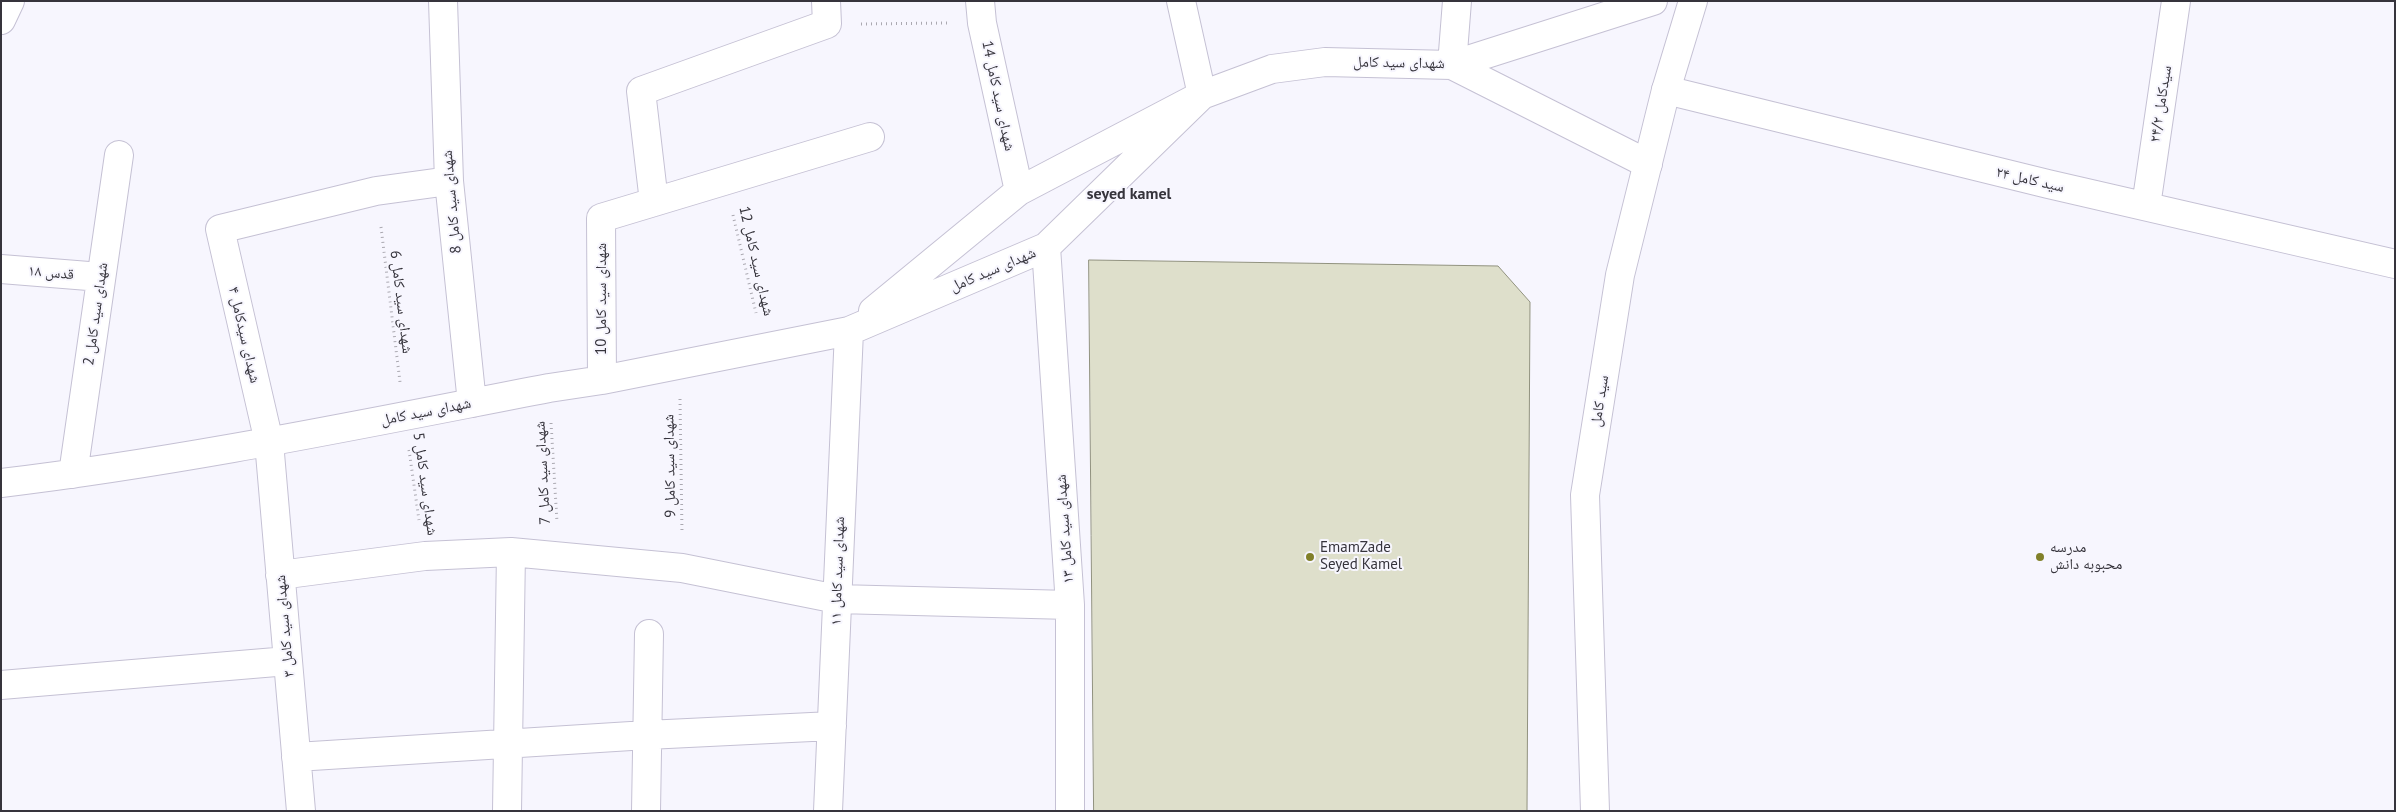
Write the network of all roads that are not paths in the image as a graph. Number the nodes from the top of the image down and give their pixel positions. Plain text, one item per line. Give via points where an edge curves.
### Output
1 (10, 1) edge
2 (443, 1) edge
3 (1181, 1) edge
4 (1457, 1) edge
5 (1653, 1) edge
6 (1693, 1) edge
7 (2176, 1) edge
8 (981, 12) edge
9 (827, 13) edge
10 (1, 20) edge
11 (1452, 65) junction
12 (1666, 90) junction
13 (1202, 95) junction
14 (870, 137) dead end
15 (119, 155) dead end
16 (1648, 164) junction
17 (448, 181) junction
18 (1019, 191) junction
19 (654, 202) junction
20 (2146, 206) junction
21 (1046, 248) junction
22 (2395, 264) edge
23 (1, 268) edge
24 (102, 277) junction
25 (849, 331) junction
26 (602, 380) junction
27 (472, 403) junction
28 (269, 442) junction
29 (73, 474) junction
30 (1, 483) edge
31 (511, 552) junction
32 (280, 575) junction
33 (837, 599) junction
34 (1070, 605) junction
35 (649, 634) dead end
36 (288, 661) junction
37 (1, 685) edge
38 (832, 726) junction
39 (647, 735) junction
40 (508, 743) junction
41 (296, 757) junction
42 (301, 811) edge
43 (507, 811) edge
44 (646, 811) edge
45 (828, 811) edge
46 (1070, 811) edge
47 (1595, 811) edge

1 - 10 street
2 - 17 street, شهدای سید کامل 8
3 - 13 street
4 - 11 street
5 - 11 street, شهدای سید کامل
6 - 12 street, سید کامل
7 - 20 street, سیدکامل ۲۴/۲
8 - 18 street, شهدای سید کامل 14
9 - 19 street via 641,91
11 - 13 street, شهدای سید کامل via 1325,62 1272,69
11 - 16 street
12 - 16 street, سید کامل
12 - 20 street, سید کامل ۲۴
13 - 18 street, شهدای سید کامل
13 - 21 street, شهدای سید کامل
14 - 19 street
15 - 24 street, شهدای سید کامل 2
16 - 47 street, سید کامل via 1620,275 1585,495
17 - 27 street, شهدای سید کامل 8
17 - 28 street, شهدای سیدکامل ۴ via 376,191 220,229
18 - 25 street, شهدای سید کامل
19 - 26 street, شهدای سید کامل 10 via 601,218
20 - 22 street, سید کامل ۲۴
21 - 25 street, شهدای سید کامل
21 - 34 street, شهدای سید کامل ۱۳
23 - 24 street, قدس ۱۸
24 - 29 street, شهدای سید کامل 2
25 - 26 street, شهدای سید کامل
25 - 33 street, شهدای سید کامل ۱۱
26 - 27 street, شهدای سید کامل
27 - 28 street, شهدای سید کامل
28 - 29 street, شهدای سید کامل
28 - 32 street, شهدای سید کامل ۳
29 - 30 street, شهدای سید کامل
31 - 32 street via 425,556
31 - 33 street via 682,568
31 - 40 street
32 - 36 street, شهدای سید کامل ۳
33 - 34 street
33 - 38 street, شهدای سید کامل ۱۱
34 - 46 street, شهدای سید کامل ۱۳
35 - 39 street
36 - 37 street
36 - 41 street, شهدای سید کامل ۳
38 - 39 street
38 - 45 street, شهدای سید کامل ۱۱
39 - 40 street
39 - 44 street
40 - 41 street
40 - 43 street
41 - 42 street, شهدای سید کامل ۳

